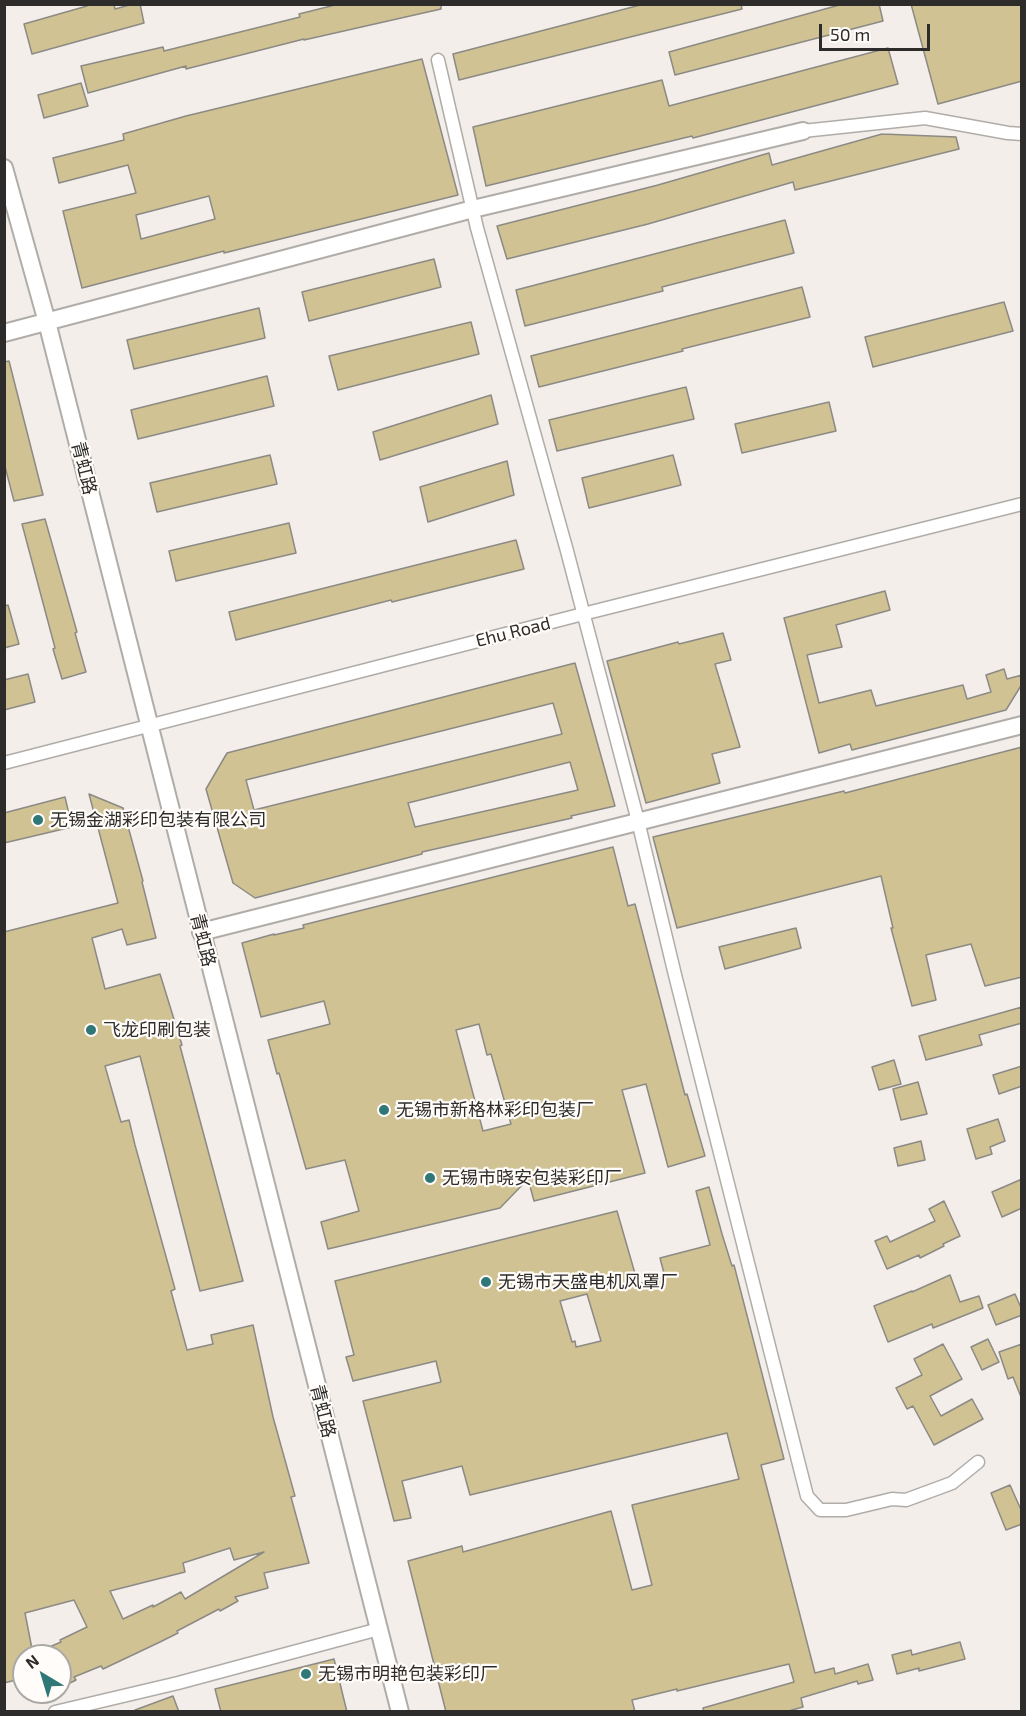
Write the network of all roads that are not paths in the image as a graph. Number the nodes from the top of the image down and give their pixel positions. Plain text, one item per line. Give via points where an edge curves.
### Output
1 (438, 60) dead end
2 (803, 131) joint
3 (1022, 134) edge
4 (4, 168) edge
5 (473, 209) junction
6 (47, 322) junction
7 (4, 333) edge
8 (1022, 504) edge
9 (583, 614) junction
10 (1022, 725) edge
11 (149, 726) junction
12 (4, 763) edge
13 (638, 821) junction
14 (201, 932) junction
15 (978, 1462) dead end
16 (379, 1629) junction
17 (55, 1712) edge
18 (400, 1712) edge

1 - 5 street
2 - 3 street via 925,118
2 - 5 street
4 - 6 street, 青虹路
5 - 6 street
5 - 9 street
6 - 7 street
6 - 11 street, 青虹路
8 - 9 street, Ehu Road
9 - 11 street, Ehu Road
9 - 13 street
10 - 13 street
11 - 12 street, Ehu Road
11 - 14 street, 青虹路
13 - 14 street
13 - 15 street via 807,1496 820,1510 846,1510 892,1499 906,1500 952,1483
14 - 16 street, 青虹路
16 - 17 street
16 - 18 street, 青虹路

